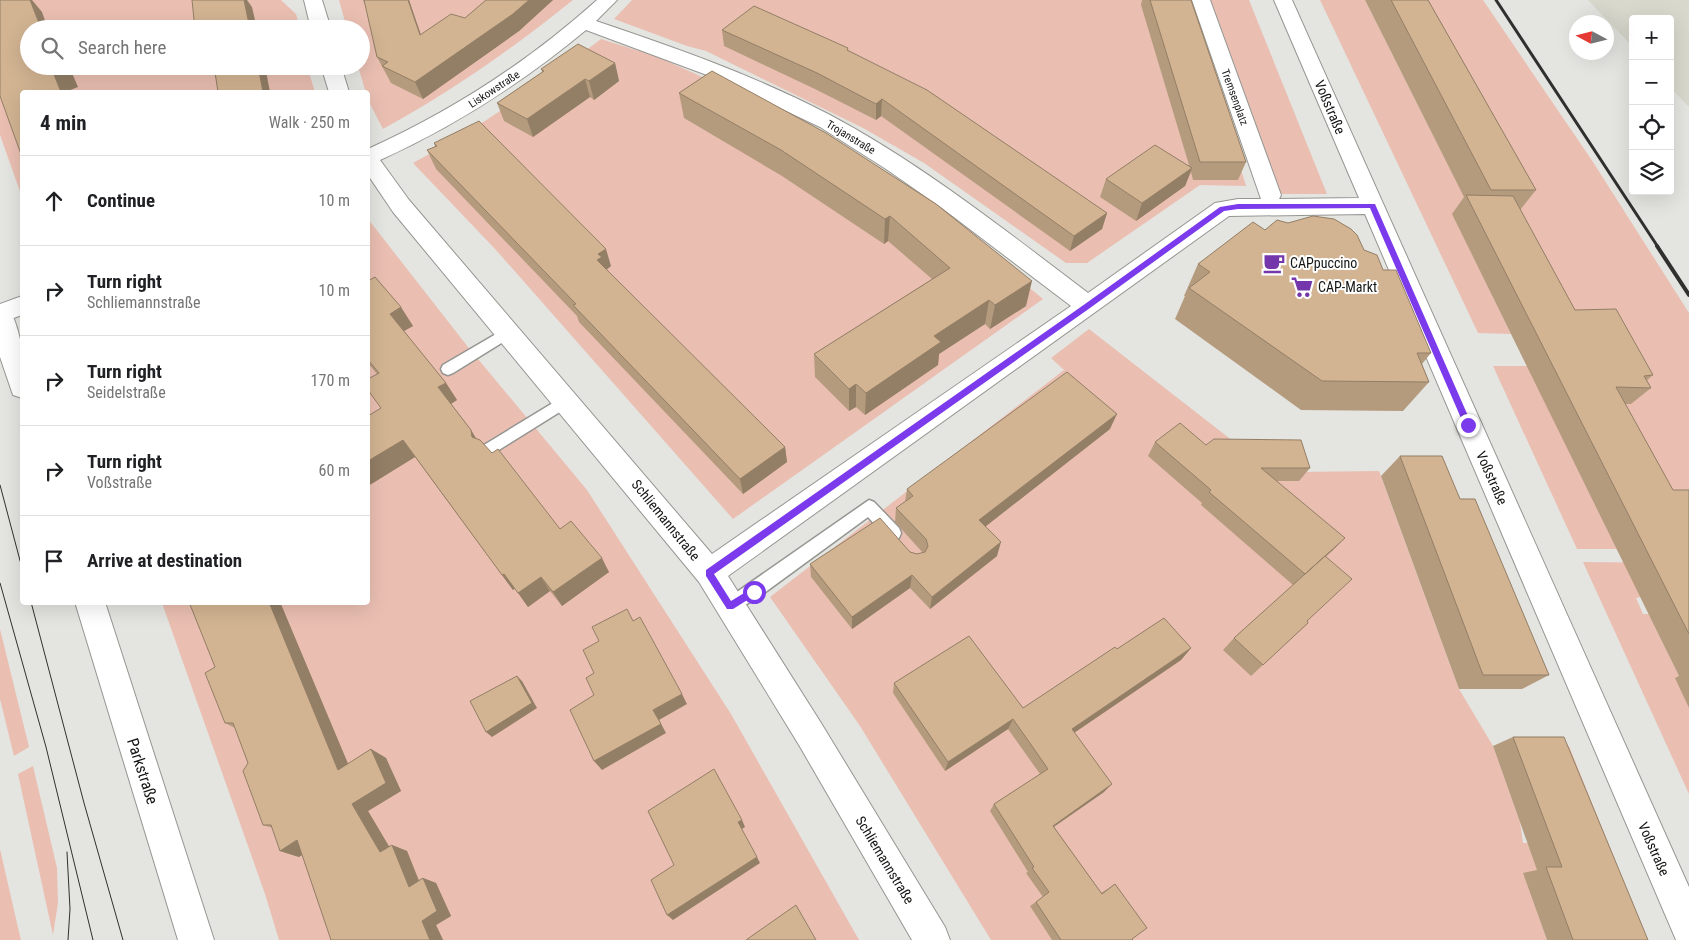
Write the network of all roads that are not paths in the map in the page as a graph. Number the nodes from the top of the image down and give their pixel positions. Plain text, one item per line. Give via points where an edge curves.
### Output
1 (313, 0) edge
2 (608, 0) edge
3 (1201, 0) edge
4 (1283, 0) edge
5 (319, 20) edge
6 (583, 23) junction
7 (334, 75) edge
8 (338, 90) edge
9 (370, 158) edge
10 (370, 162) edge
11 (1270, 195) dead end
12 (1373, 206) junction
13 (20, 306) edge
14 (1088, 306) junction
15 (0, 315) edge
16 (508, 332) junction
17 (448, 369) dead end
18 (20, 381) edge
19 (566, 401) junction
20 (490, 449) edge
21 (902, 544) edge
22 (709, 573) junction
23 (91, 605) edge
24 (730, 606) junction
25 (1689, 928) edge
26 (196, 940) edge
27 (932, 940) edge

1 - 5 street
2 - 6 street, Liskowstraße
3 - 11 street, Tremsenplatz
4 - 12 street, Voßstraße
6 - 9 street, Liskowstraße via 530,66 469,105
6 - 14 street, Trojanstraße via 681,56 816,116 899,167 988,229
7 - 8 street
10 - 16 street, Schliemannstraße via 401,206
12 - 14 street via 1223,208
12 - 25 street, Voßstraße
13 - 15 street
14 - 22 street
15 - 18 street
16 - 17 lane
16 - 19 street, Schliemannstraße
19 - 20 lane
19 - 22 street, Schliemannstraße
21 - 24 lane via 869,508
22 - 24 street, Schliemannstraße
23 - 26 street, Parkstraße
24 - 27 street, Schliemannstraße

